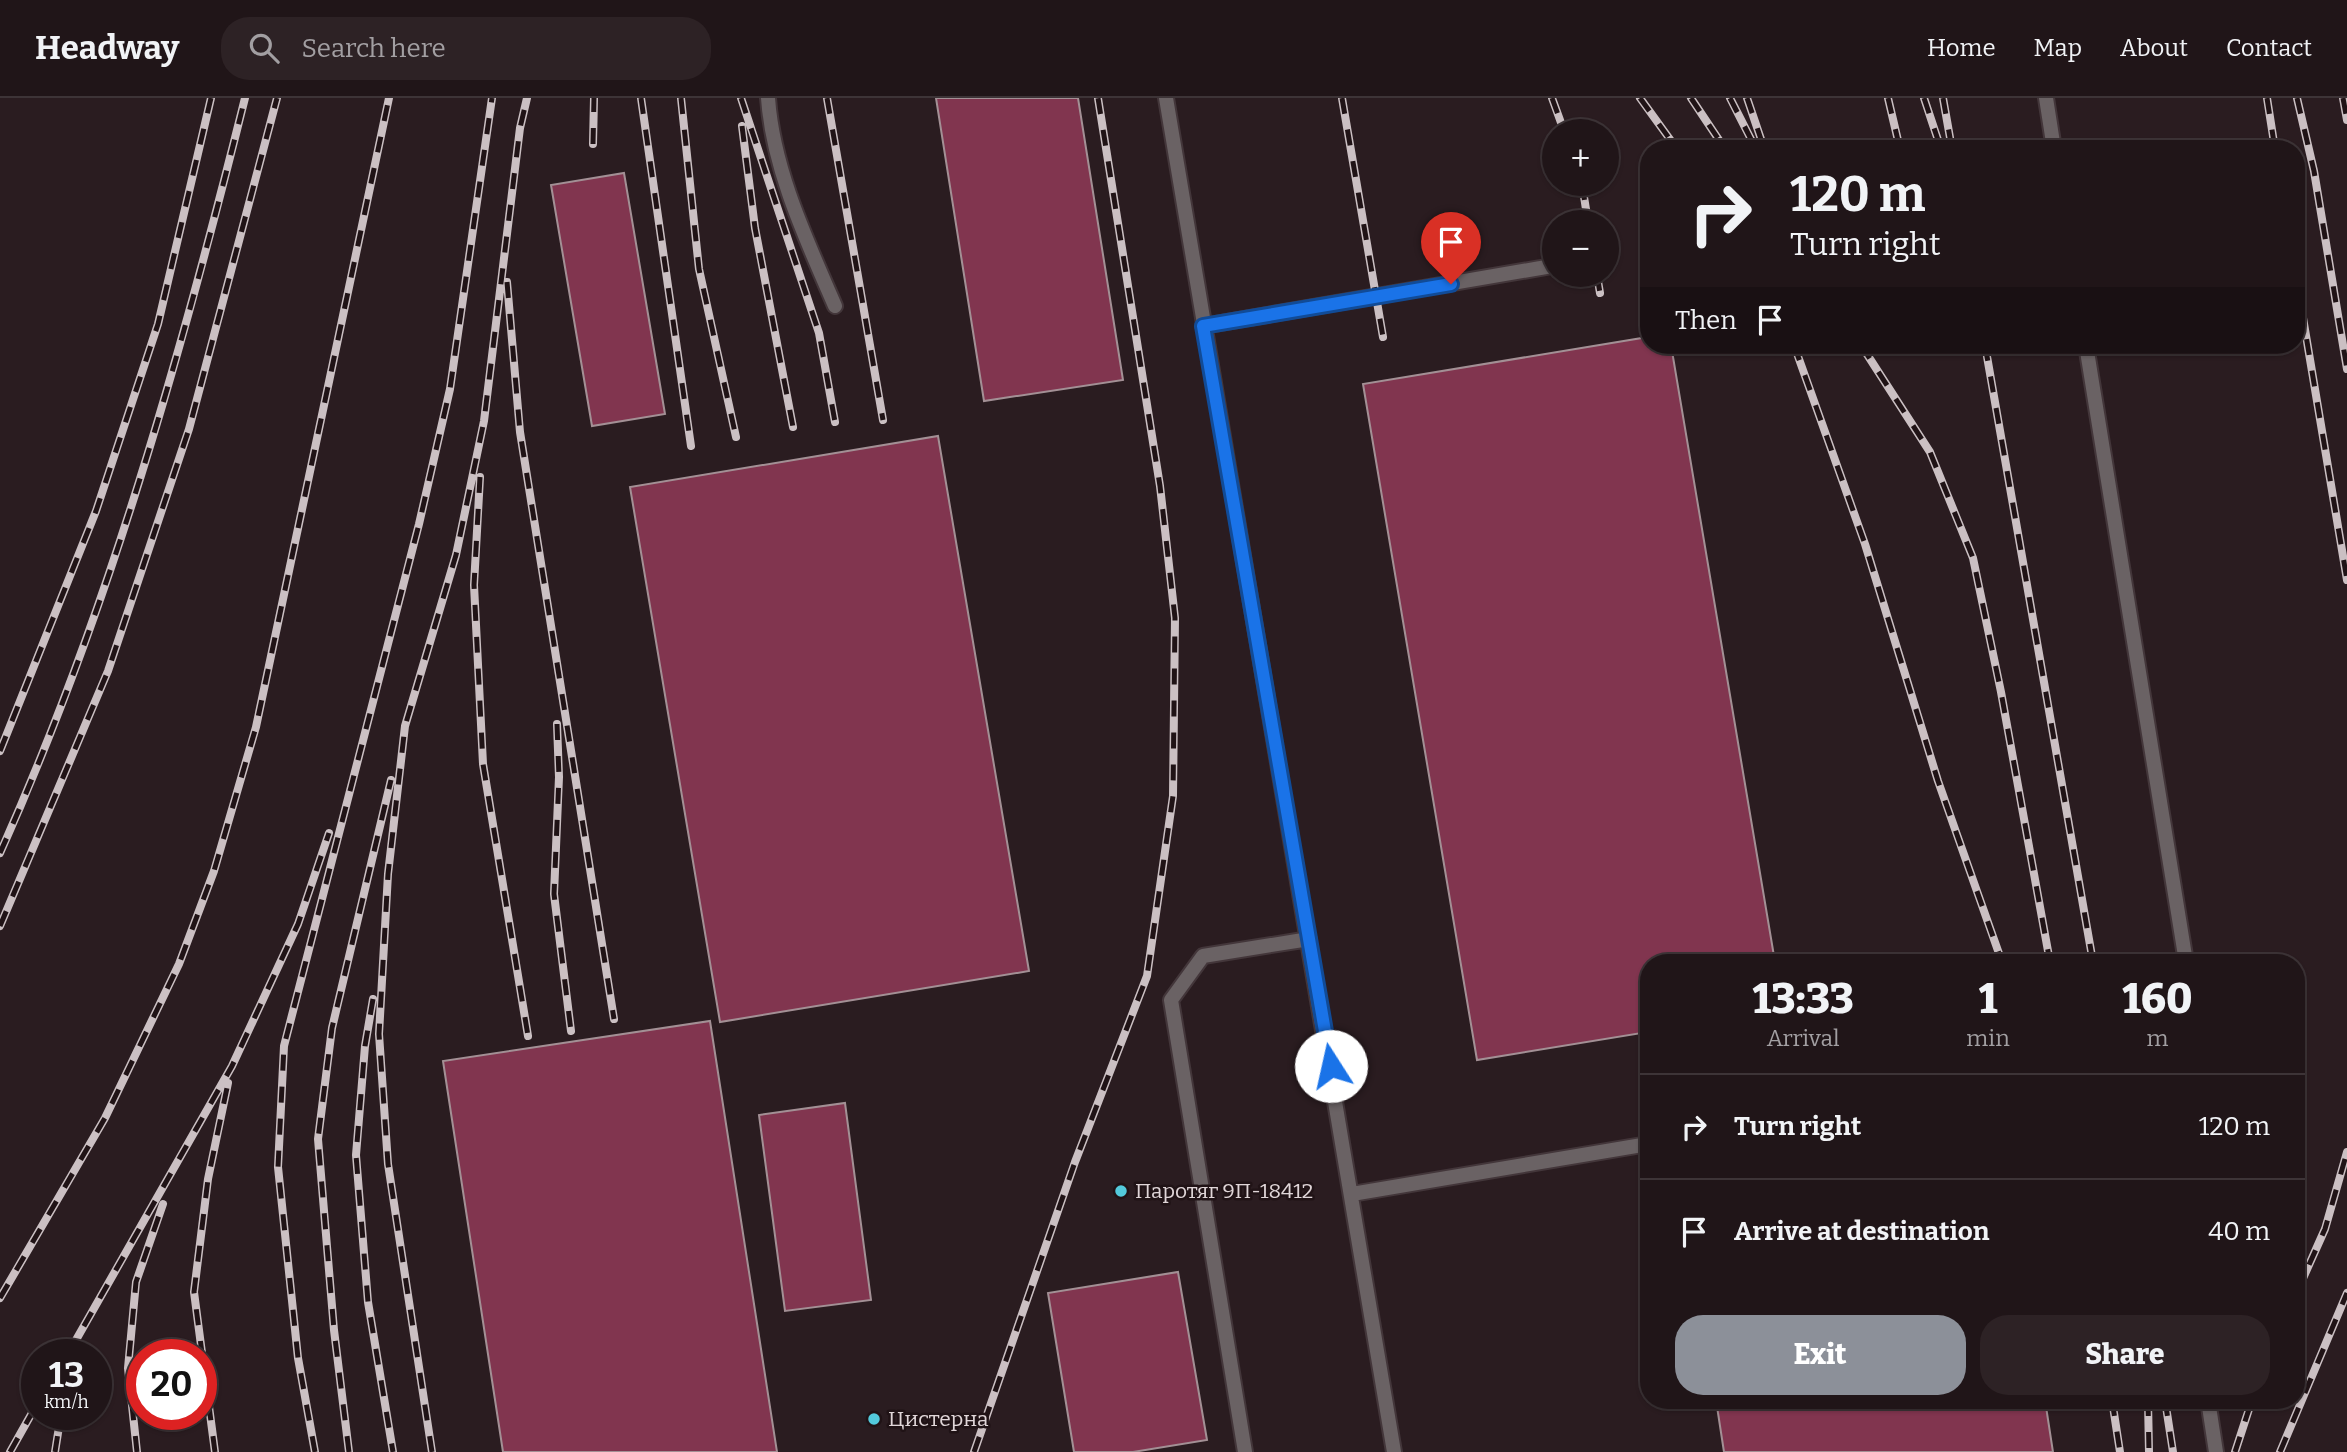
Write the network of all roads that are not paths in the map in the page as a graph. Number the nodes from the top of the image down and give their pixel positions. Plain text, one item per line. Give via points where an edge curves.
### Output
1 (768, 98) edge
2 (1166, 98) edge
3 (2046, 98) edge
4 (2053, 140) edge
5 (1542, 268) edge
6 (835, 306) dead end
7 (1203, 326) junction
8 (2087, 354) edge
9 (1309, 939) junction
10 (2185, 954) edge
11 (1640, 1145) edge
12 (1352, 1194) junction
13 (2209, 1409) edge
14 (1245, 1452) edge
15 (1394, 1452) edge
16 (2216, 1452) edge

1 - 6 lane via 776,146 802,228
2 - 7 lane
3 - 4 lane
5 - 7 lane
7 - 9 lane
8 - 10 lane
9 - 12 lane
9 - 14 lane via 1203,956 1171,1000
11 - 12 lane
12 - 15 lane
13 - 16 lane

